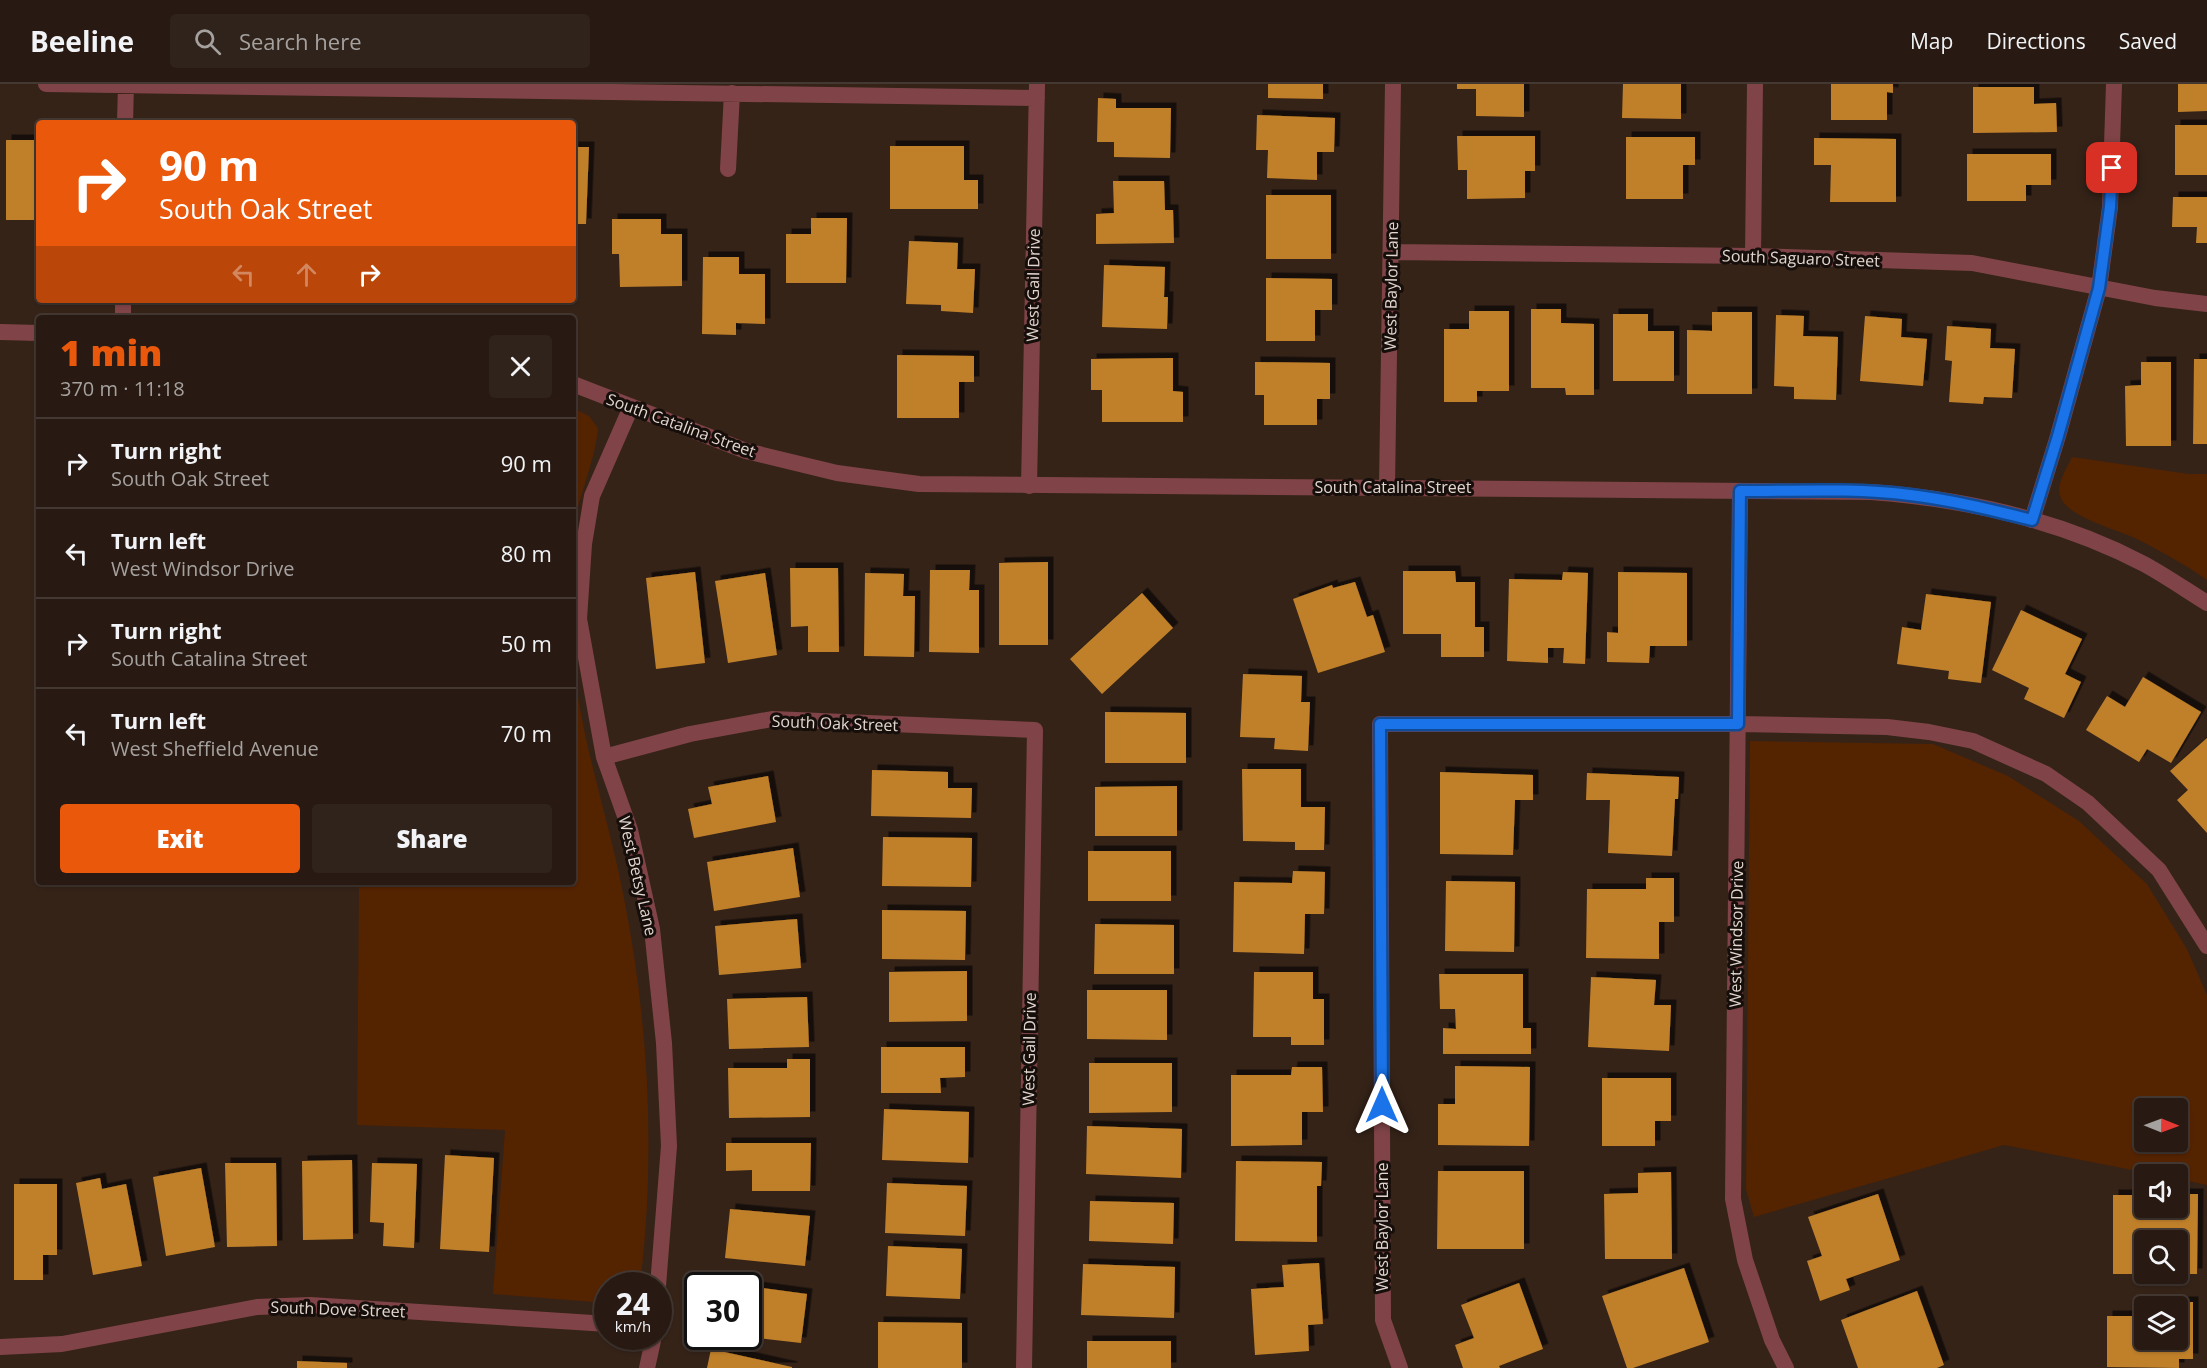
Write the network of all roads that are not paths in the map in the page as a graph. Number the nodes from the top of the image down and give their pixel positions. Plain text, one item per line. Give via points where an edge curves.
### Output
1 (46, 84) edge
2 (1393, 84) edge
3 (1755, 84) edge
4 (2114, 84) edge
5 (126, 85) edge
6 (476, 87) edge
7 (1037, 91) edge
8 (732, 93) junction
9 (125, 120) edge
10 (728, 169) dead end
11 (1391, 252) junction
12 (1753, 256) junction
13 (2099, 288) junction
14 (2207, 304) edge
15 (0, 332) edge
16 (36, 333) edge
17 (576, 385) edge
18 (631, 408) junction
19 (1029, 486) junction
20 (1387, 487) junction
21 (1740, 491) junction
22 (2032, 520) junction
23 (2207, 603) edge
24 (1738, 724) junction
25 (1035, 730) joint
26 (604, 757) junction
27 (2207, 946) edge
28 (659, 1272) edge
29 (594, 1323) edge
30 (0, 1347) edge
31 (650, 1350) edge
32 (646, 1368) edge
33 (1024, 1368) edge
34 (1400, 1368) edge
35 (1786, 1368) edge

1 - 5 street
2 - 11 street, West Baylor Lane
3 - 12 street
4 - 13 street via 2110,207
5 - 6 street
5 - 9 street
6 - 8 street
7 - 8 street
7 - 19 street, West Gail Drive
8 - 10 street
11 - 12 street, South Saguaro Street
11 - 20 street, West Baylor Lane
12 - 13 street, South Saguaro Street via 1972,263
13 - 14 street, South Saguaro Street
13 - 22 street
15 - 16 street
17 - 18 street, South Catalina Street
18 - 19 street, South Catalina Street via 746,451 837,473 919,484
18 - 26 street, West Betsy Lane via 592,496 584,544 579,619
19 - 20 street, South Catalina Street
20 - 21 street, South Catalina Street
21 - 22 street, South Catalina Street via 1910,495 1970,504
21 - 24 street, West Windsor Drive
22 - 23 street, South Catalina Street via 2144,564
24 - 27 street via 1887,727 1929,732 1973,741 2046,774 2088,803 2159,870
24 - 34 street, West Baylor Lane via 1380,724 1383,1320
24 - 35 street, West Windsor Drive via 1733,1199 1745,1260 1772,1340
25 - 26 street, South Oak Street via 772,719 690,734
25 - 33 street, West Gail Drive
26 - 28 street, West Betsy Lane via 633,841 652,930 669,1146
29 - 30 street, South Dove Street via 310,1305 256,1307 62,1344
31 - 32 street

